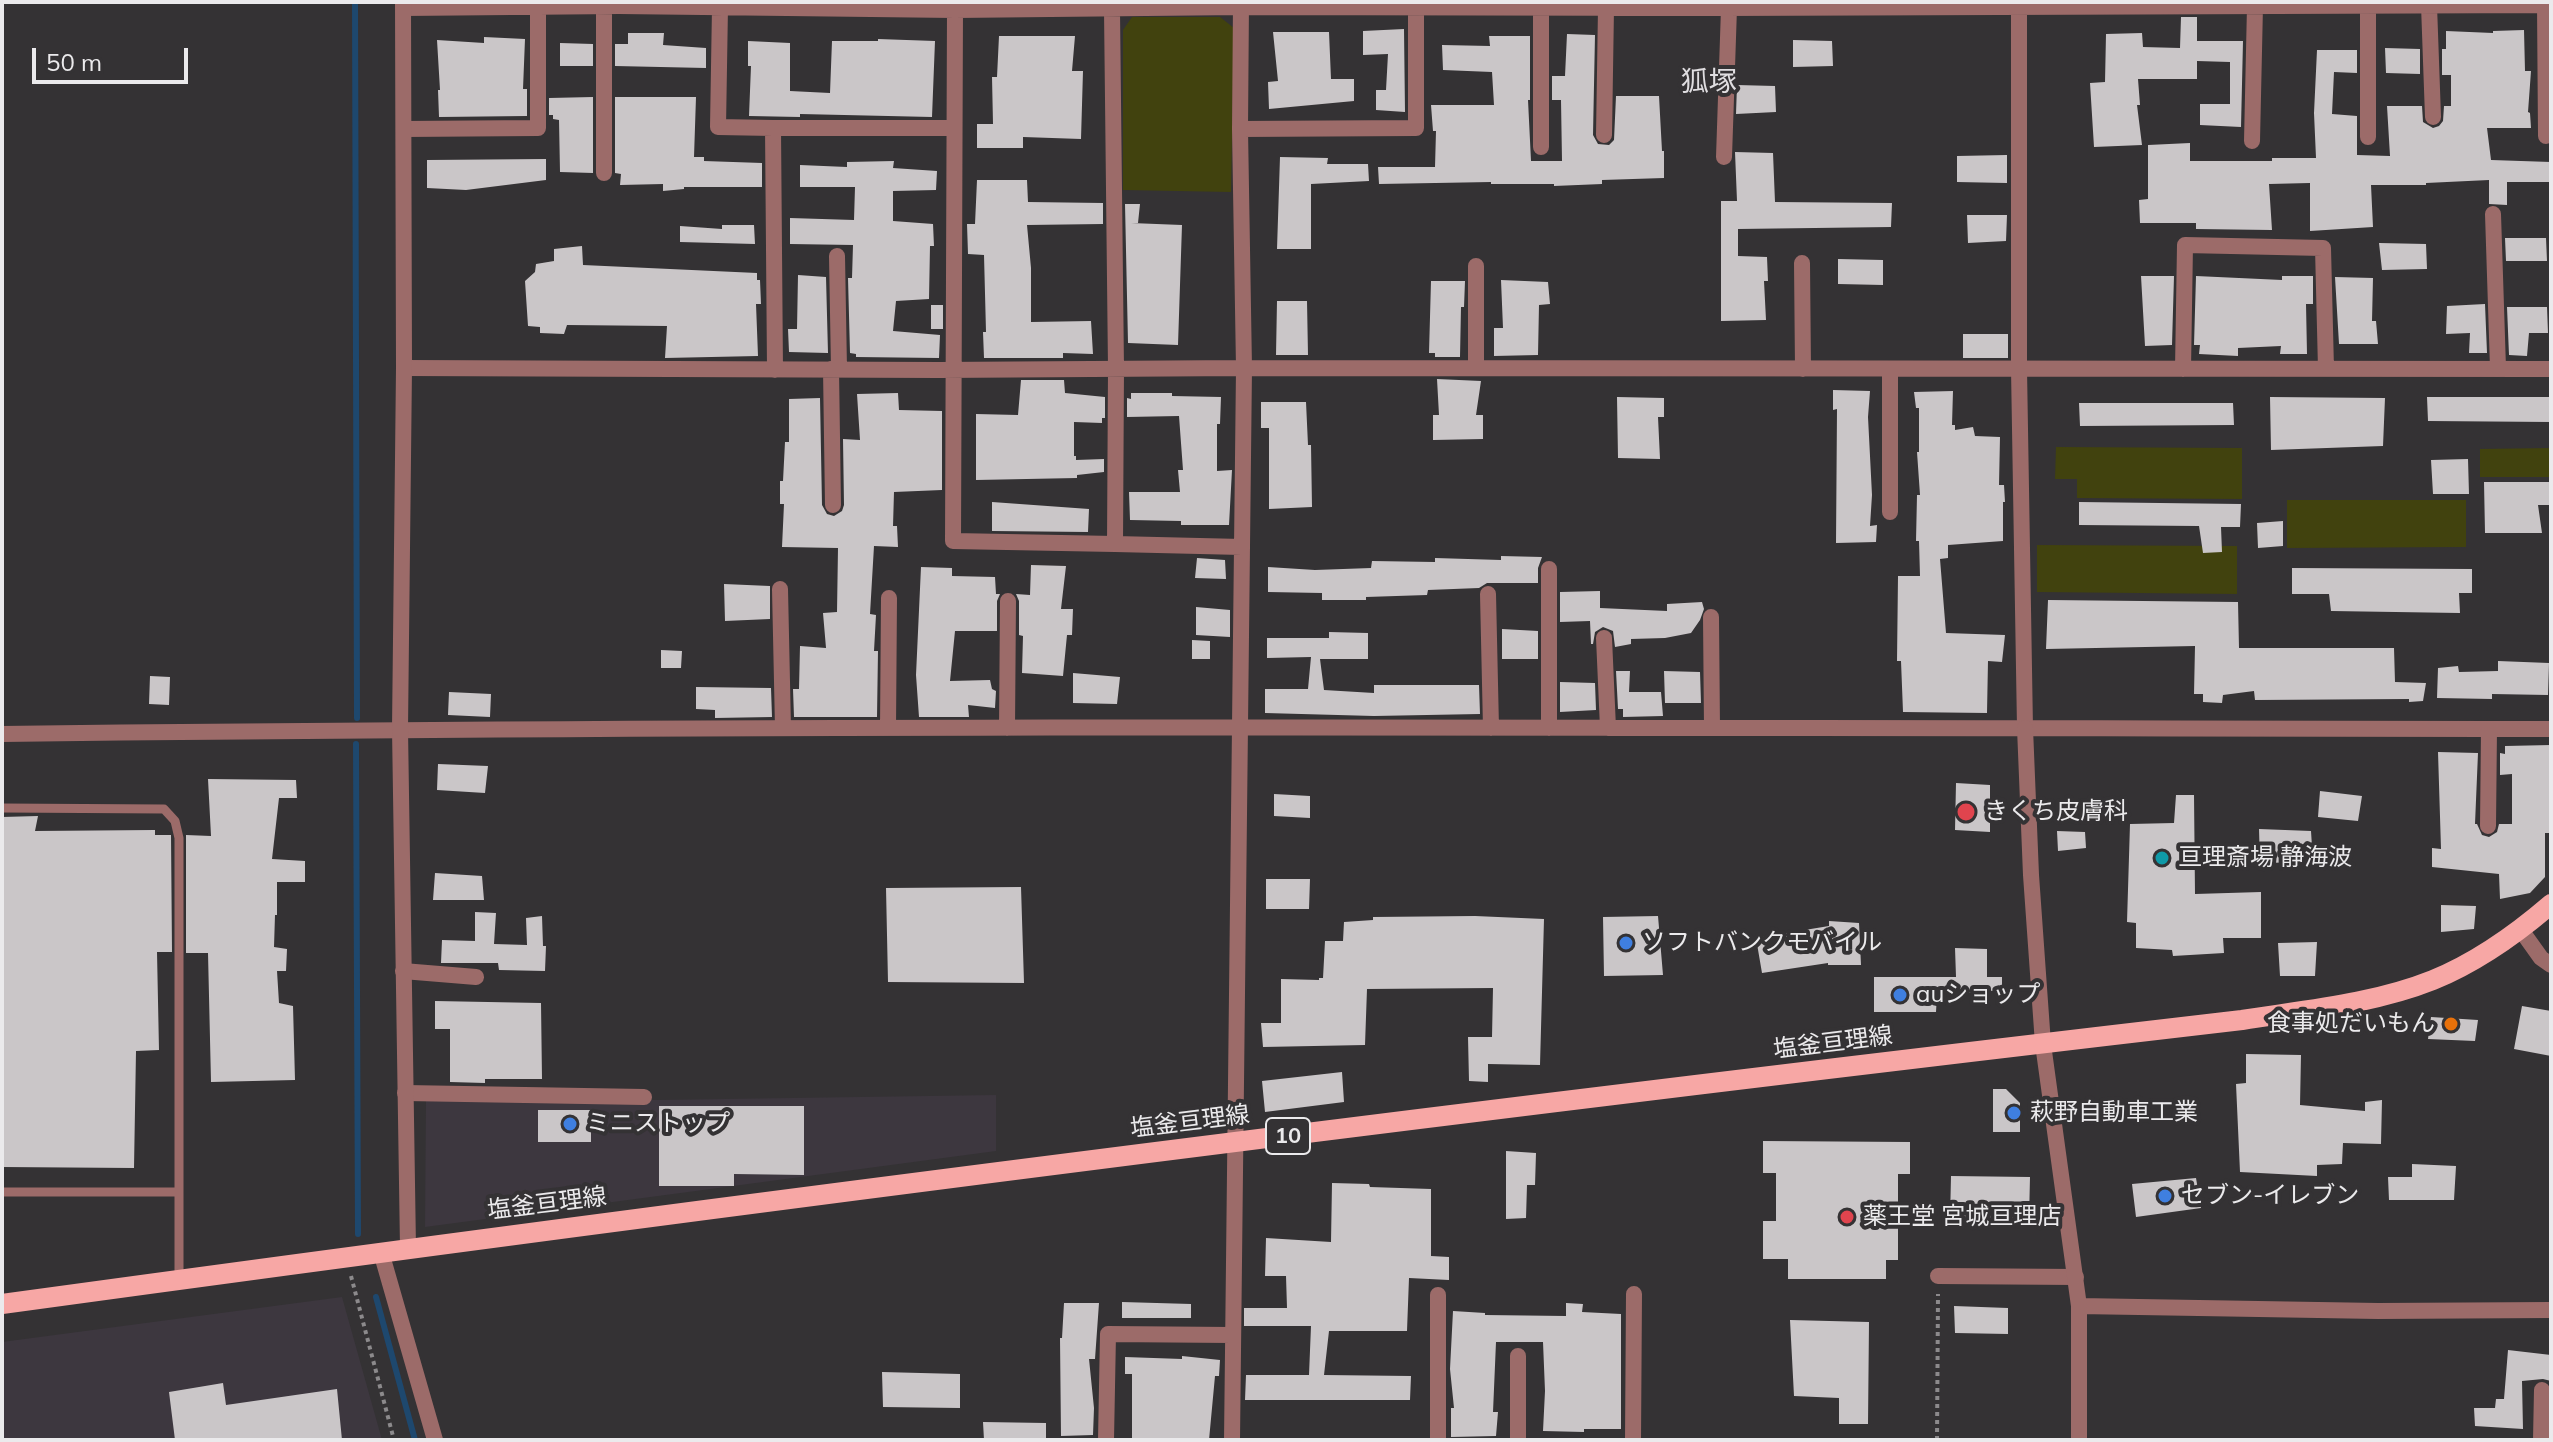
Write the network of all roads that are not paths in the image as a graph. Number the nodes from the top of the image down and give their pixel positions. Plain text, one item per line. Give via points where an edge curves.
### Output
1 (2475, 3) edge
2 (614, 4) edge
3 (765, 4) edge
4 (1241, 4) edge
5 (2019, 4) edge
6 (403, 5) edge
7 (1416, 5) edge
8 (1891, 5) edge
9 (2368, 5) junction
10 (2429, 5) junction
11 (2548, 5) edge
12 (538, 6) junction
13 (1014, 6) edge
14 (1535, 6) edge
15 (1725, 6) edge
16 (2255, 6) junction
17 (720, 7) junction
18 (1606, 8) junction
19 (955, 10) junction
20 (1112, 10) junction
21 (2433, 117) dead end
22 (773, 128) junction
23 (954, 128) junction
24 (404, 129) junction
25 (1240, 129) junction
26 (1604, 135) dead end
27 (2546, 136) dead end
28 (2368, 137) dead end
29 (2252, 141) dead end
30 (1541, 147) dead end
31 (1724, 157) dead end
32 (604, 173) dead end
33 (2493, 214) dead end
34 (837, 256) dead end
35 (1802, 263) dead end
36 (1476, 266) dead end
37 (404, 368) junction
38 (1244, 368) junction
39 (1476, 368) junction
40 (2498, 368) junction
41 (835, 369) junction
42 (1116, 369) junction
43 (1803, 369) junction
44 (1890, 369) junction
45 (2019, 369) junction
46 (2183, 369) junction
47 (2326, 369) junction
48 (2551, 369) edge
49 (775, 370) junction
50 (955, 370) junction
51 (833, 505) dead end
52 (1890, 512) dead end
53 (1115, 544) junction
54 (1242, 547) junction
55 (1549, 569) dead end
56 (780, 589) dead end
57 (1488, 594) dead end
58 (889, 598) dead end
59 (1008, 601) dead end
60 (1711, 617) dead end
61 (1604, 638) dead end
62 (783, 728) junction
63 (888, 728) junction
64 (1007, 728) junction
65 (1239, 728) junction
66 (1491, 728) junction
67 (1549, 728) junction
68 (1608, 728) junction
69 (1712, 728) junction
70 (2025, 728) junction
71 (400, 729) junction
72 (2489, 729) junction
73 (2551, 729) edge
74 (2, 734) edge
75 (2, 808) edge
76 (2488, 826) dead end
77 (2551, 904) edge
78 (2521, 930) junction
79 (2551, 965) edge
80 (403, 971) junction
81 (476, 977) dead end
82 (2043, 1044) junction
83 (405, 1093) junction
84 (644, 1097) dead end
85 (1234, 1143) junction
86 (2, 1192) edge
87 (179, 1192) junction
88 (408, 1248) junction
89 (381, 1252) junction
90 (1938, 1276) road end
91 (2076, 1277) junction
92 (179, 1280) junction
93 (1634, 1294) dead end
94 (1438, 1295) dead end
95 (2, 1304) edge
96 (2079, 1306) junction
97 (2551, 1310) edge
98 (1232, 1335) junction
99 (1518, 1356) dead end
100 (2542, 1390) dead end
101 (435, 1440) edge
102 (1106, 1440) edge
103 (1232, 1440) edge
104 (1438, 1440) edge
105 (1518, 1440) edge
106 (1633, 1440) edge
107 (2079, 1440) edge
108 (2541, 1440) edge

1 - 10 street
1 - 11 street
2 - 12 street
2 - 17 street
2 - 32 street
3 - 17 street
3 - 19 street
4 - 7 street
4 - 20 street
4 - 25 street
5 - 8 street
5 - 16 street
5 - 45 street
6 - 12 street
6 - 24 street
7 - 14 street
7 - 25 street via 1416,128
8 - 15 street
9 - 10 street
9 - 16 street
9 - 28 street
10 - 21 street
11 - 27 street
12 - 24 street via 538,128
13 - 19 street
13 - 20 street
14 - 18 street
14 - 30 street
15 - 18 street
15 - 31 street
16 - 29 street
17 - 22 street via 718,127
18 - 26 street
19 - 23 street
20 - 42 street
22 - 23 street
22 - 49 street
23 - 50 street
24 - 37 street
25 - 38 street
33 - 40 street
34 - 41 street
35 - 43 street
36 - 39 street
37 - 49 street
37 - 71 street
38 - 39 street
38 - 42 street
38 - 54 street
39 - 43 street
40 - 47 street
40 - 48 street
41 - 49 street
41 - 50 street
41 - 51 street
42 - 50 street
42 - 53 street
43 - 44 street
44 - 45 street
44 - 52 street
45 - 46 street
45 - 70 street
46 - 47 street
46 - 47 street via 2185,245 2323,248
50 - 53 street via 953,541
53 - 54 street
54 - 65 street
55 - 67 street
56 - 62 street
57 - 66 street
58 - 63 street
59 - 64 street
60 - 69 street
61 - 68 street
62 - 63 street
62 - 71 street
63 - 64 street
64 - 65 street
65 - 66 street
65 - 85 street
66 - 67 street
67 - 68 street
68 - 69 street
69 - 70 street
70 - 72 street
70 - 82 street
71 - 74 street
71 - 80 street
72 - 73 street
72 - 76 street
75 - 87 lane via 164,809 175,821
77 - 78 main road, 塩釜亘理線 / 10
78 - 79 street
78 - 82 main road, 塩釜亘理線 / 10 via 2467,964 2387,994 2242,1020
80 - 81 street
80 - 83 street
82 - 85 main road, 塩釜亘理線 / 10
82 - 91 street
83 - 84 street
83 - 88 street
85 - 88 main road, 塩釜亘理線 / 10
85 - 98 street
86 - 87 lane
87 - 92 lane
88 - 89 main road, 塩釜亘理線 / 10
89 - 92 main road, 塩釜亘理線 / 10
89 - 101 street
90 - 91 street
91 - 96 street
92 - 95 main road, 塩釜亘理線 / 10
93 - 106 street
94 - 104 street
96 - 97 street
96 - 107 street
98 - 102 street via 1108,1334
98 - 103 street
99 - 105 street
100 - 108 street

